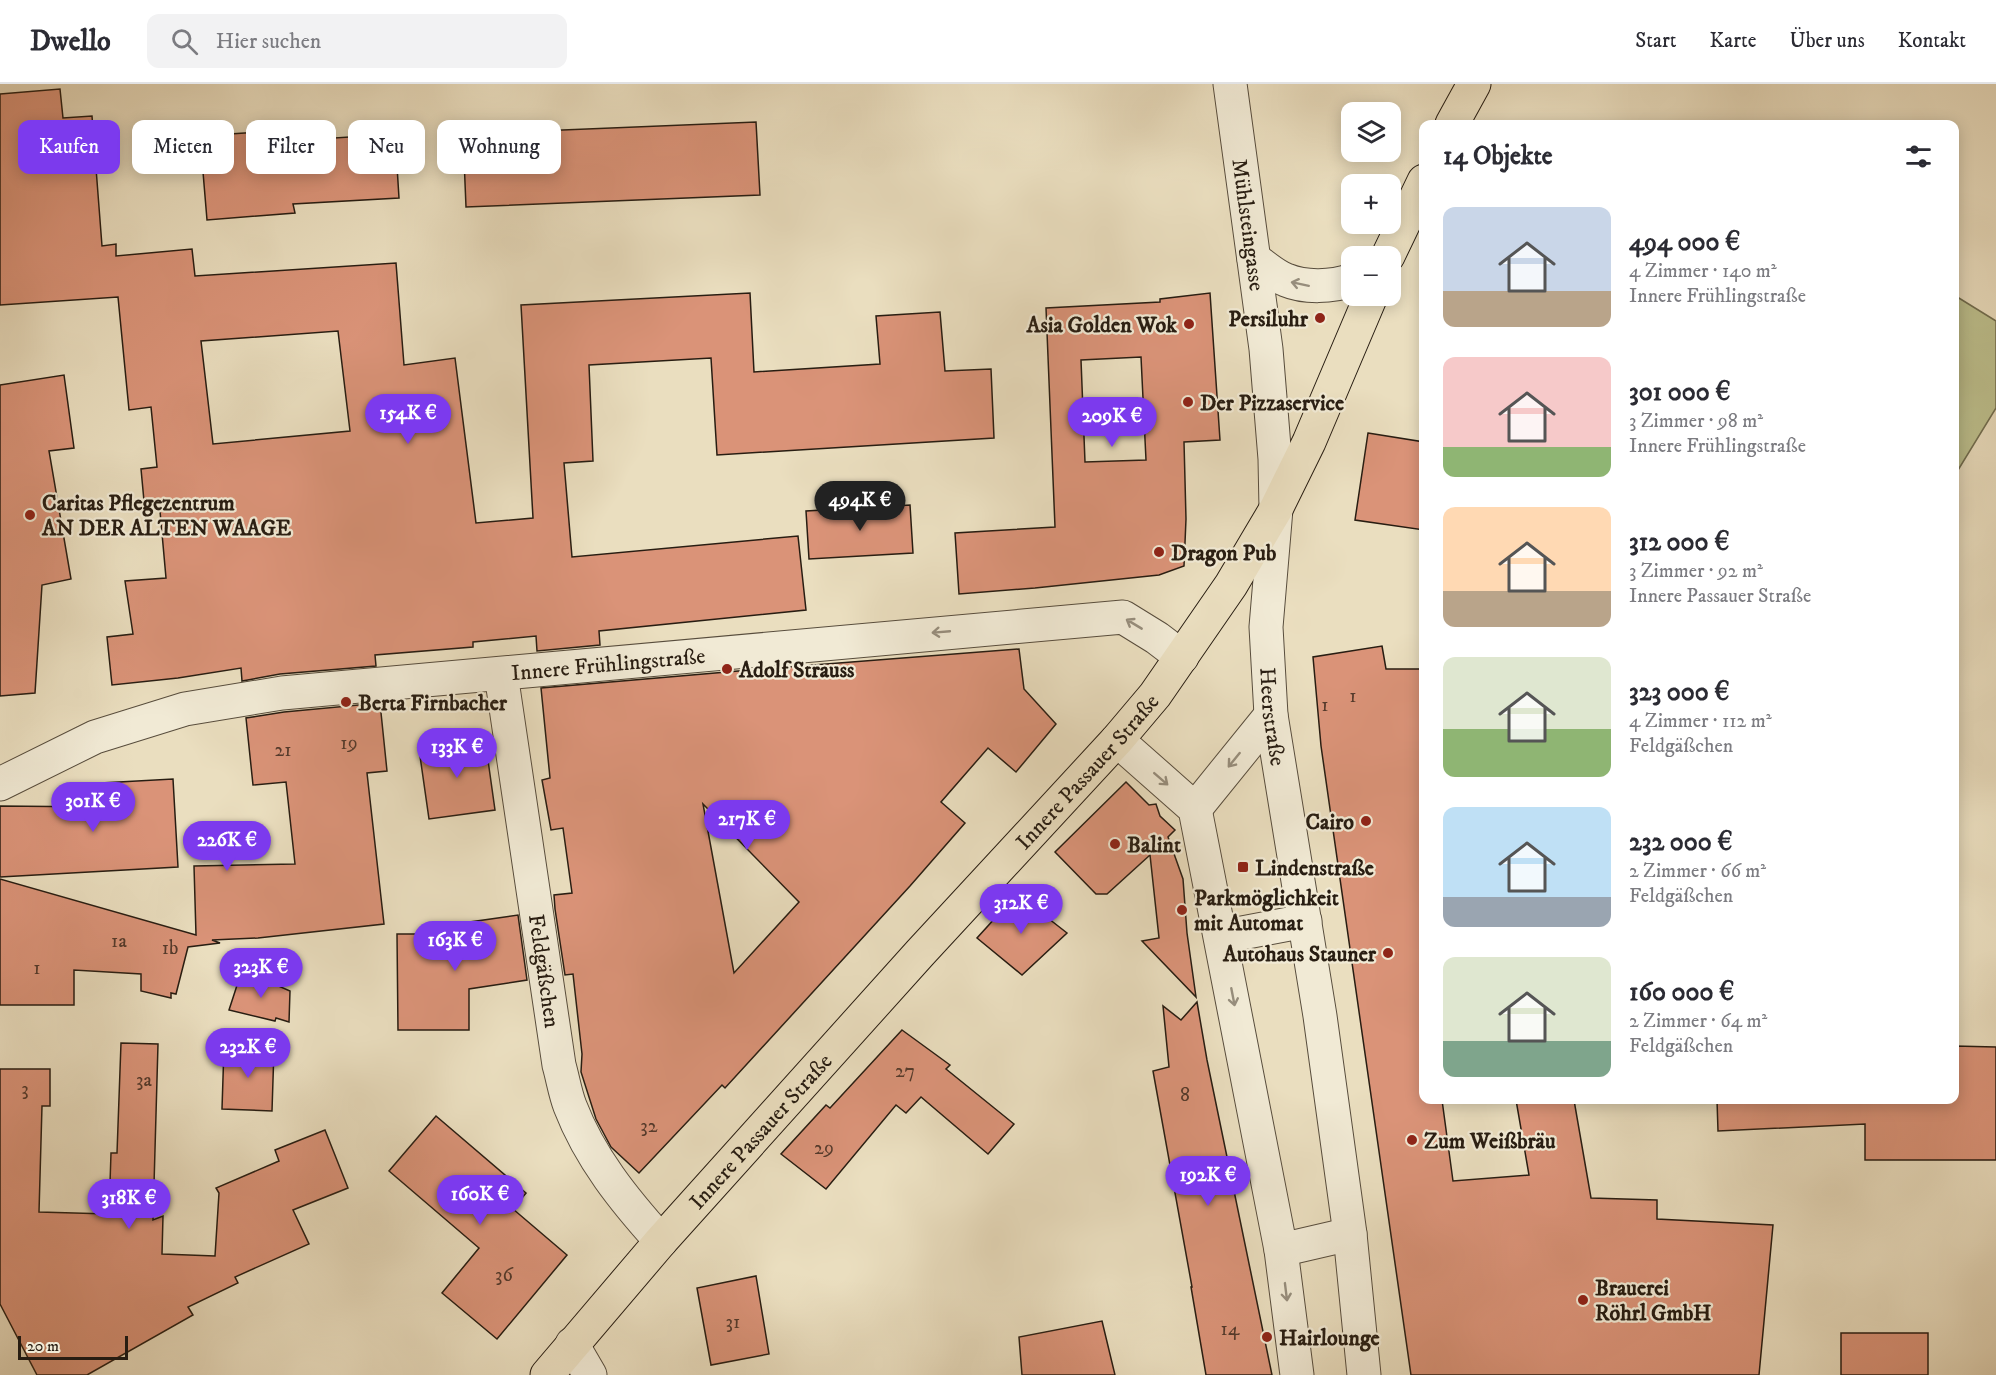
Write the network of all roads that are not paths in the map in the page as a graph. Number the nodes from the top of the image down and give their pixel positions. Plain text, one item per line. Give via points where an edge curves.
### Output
1 (1230, 84) edge
2 (1474, 84) edge
3 (1454, 120) edge
4 (1419, 191) edge
5 (1393, 246) edge
6 (1254, 259) junction
7 (1341, 282) edge
8 (1367, 306) edge
9 (1276, 509) junction
10 (1182, 657) junction
11 (501, 674) junction
12 (1271, 715) junction
13 (1117, 740) junction
14 (0, 784) edge
15 (1195, 809) junction
16 (1305, 921) junction
17 (1221, 937) junction
18 (1350, 1234) junction
19 (661, 1241) junction
20 (1281, 1250) junction
21 (572, 1344) junction
22 (547, 1375) edge
23 (590, 1375) edge
24 (1297, 1375) edge
25 (1364, 1375) edge

1 - 6 street, Mühlsteingasse
2 - 3 main road
4 - 5 main road
7 -> 6 street via 1309,286 1285,280
6 - 9 street, Mühlsteingasse via 1266,349
8 - 9 main road, Innere Passauer Straße
9 - 10 main road, Innere Passauer Straße
9 - 12 street, Heerstraße via 1266,627
10 -> 11 street, Innere Frühlingstraße via 1123,617
10 - 13 main road, Innere Passauer Straße
11 - 14 street, Innere Frühlingstraße via 282,693 185,709 95,737
11 - 19 street, Feldgäßchen via 559,1065 569,1104 600,1166
12 -> 15 street
12 - 16 street, Heerstraße
13 -> 15 street
13 - 19 main road, Innere Passauer Straße
15 - 17 street
16 - 17 street
16 - 18 street, Heerstraße
17 -> 20 street
18 - 20 street
18 - 25 street, Heerstraße
19 - 21 main road, Innere Passauer Straße
20 -> 24 street
21 - 22 main road, Innere Passauer Straße
21 - 23 street

